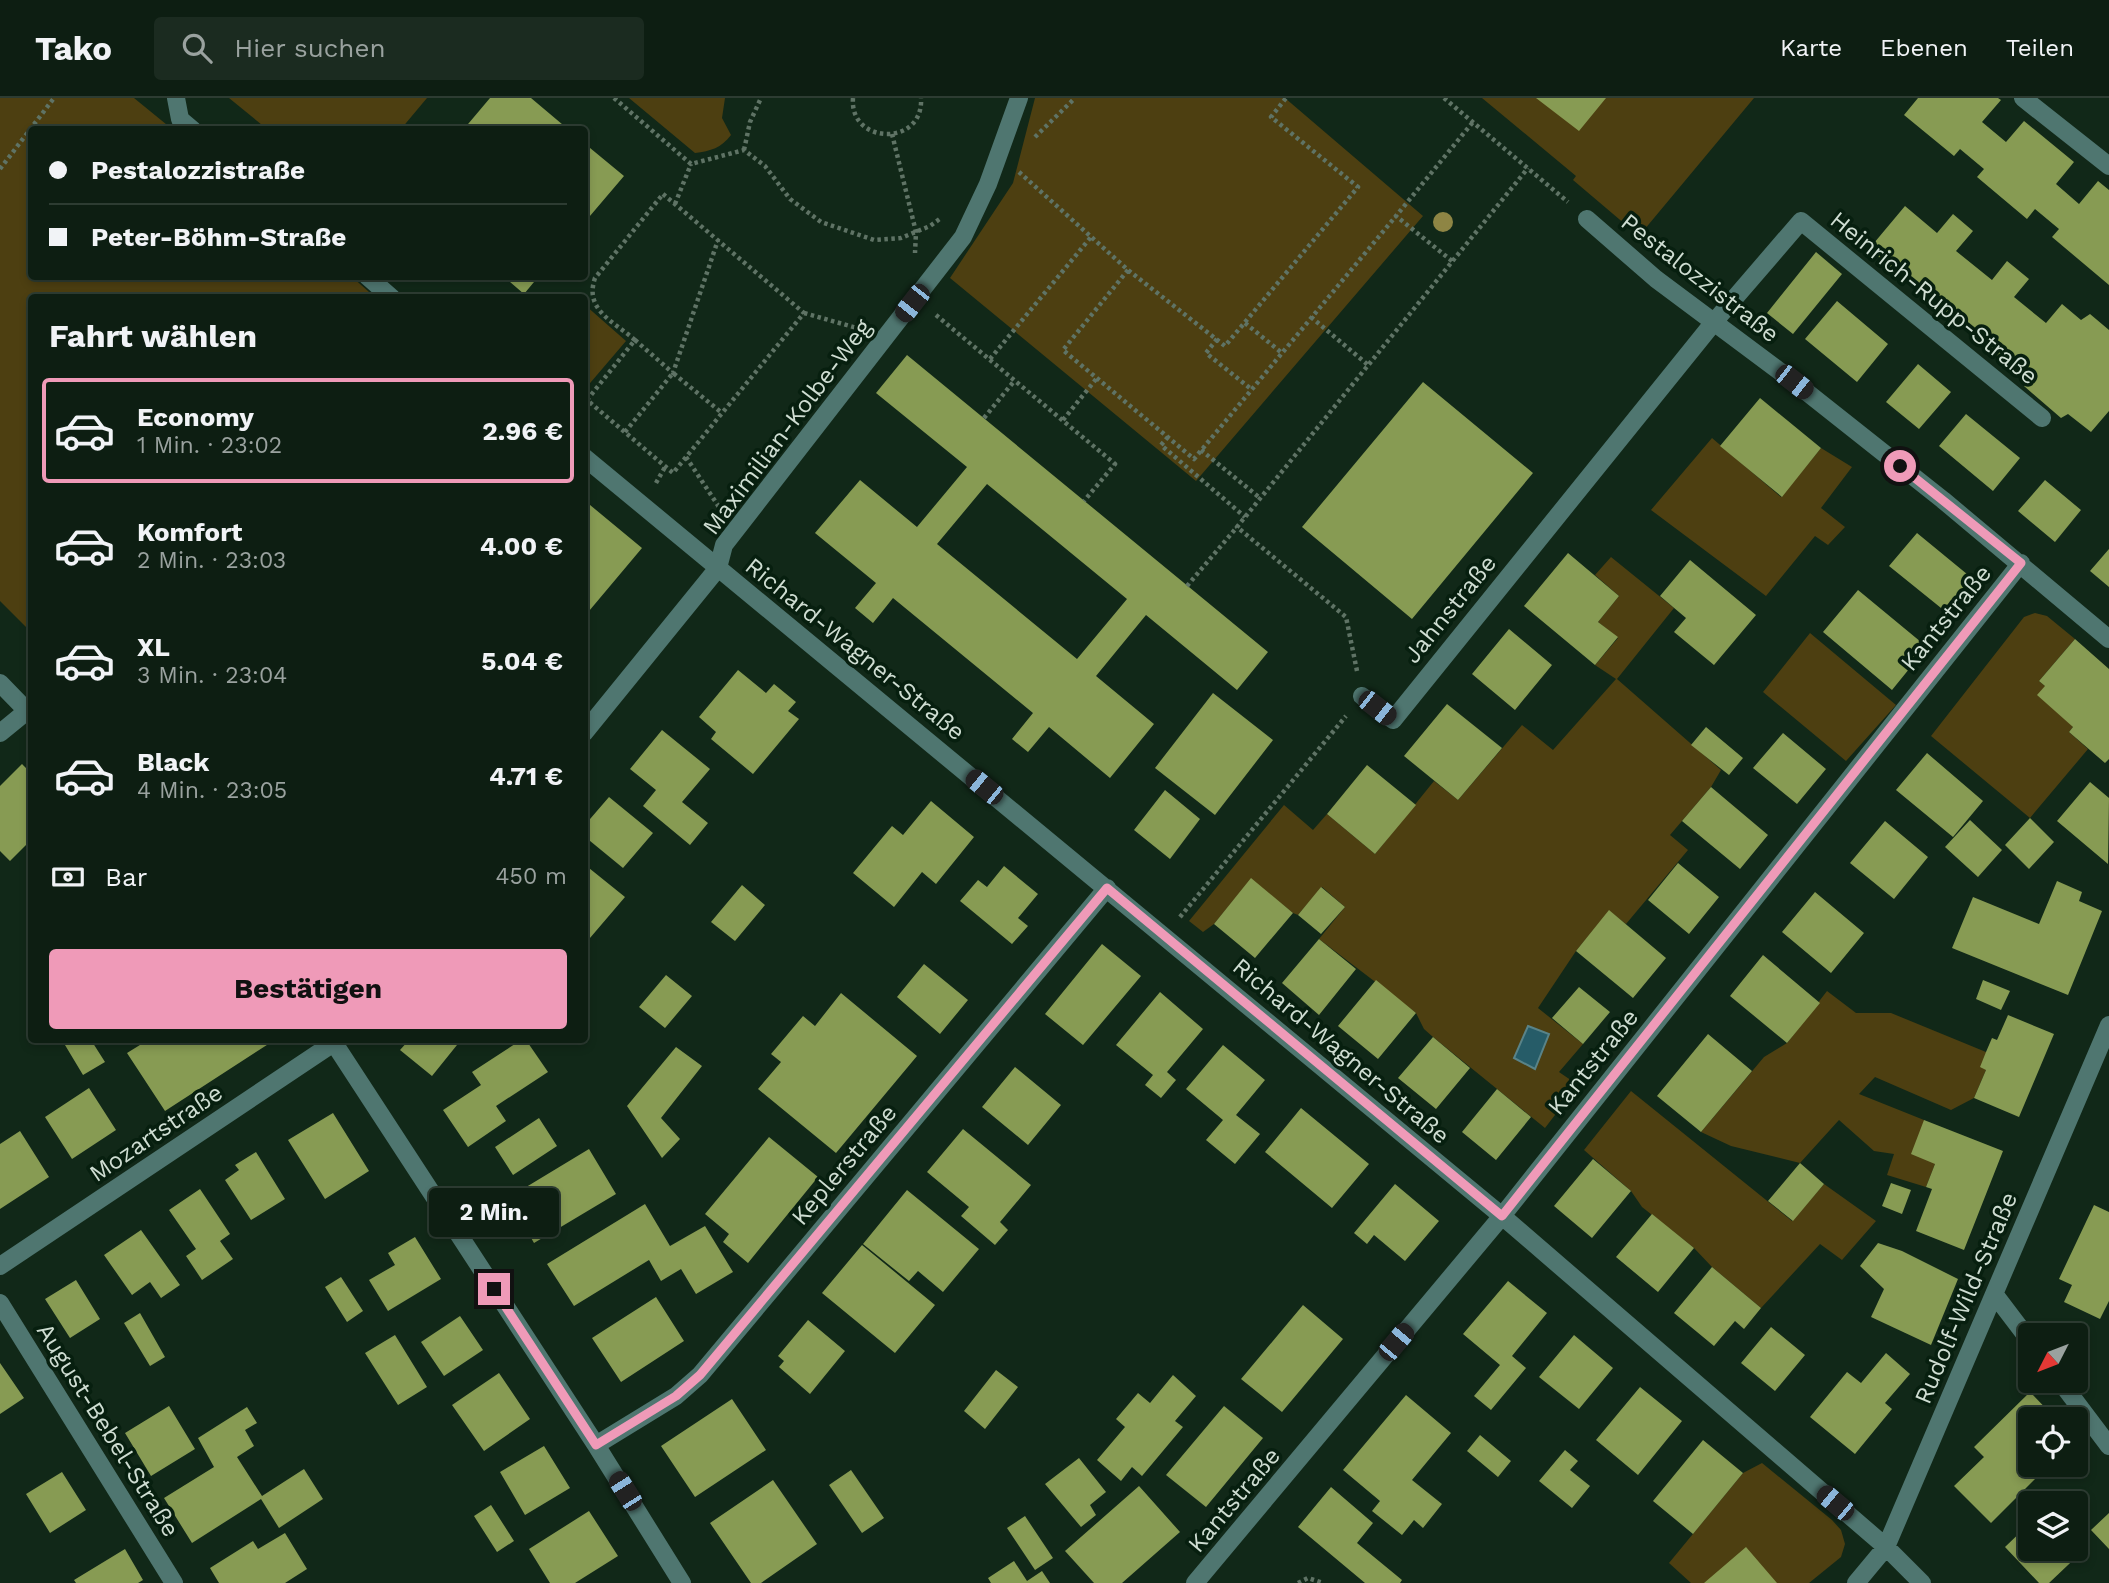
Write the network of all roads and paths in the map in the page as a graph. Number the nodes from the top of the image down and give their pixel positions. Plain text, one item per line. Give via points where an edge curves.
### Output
1 (54, 98) edge
2 (176, 98) edge
3 (614, 98) edge
4 (761, 98) edge
5 (853, 98) edge
6 (921, 98) edge
7 (1018, 98) edge
8 (1286, 98) edge
9 (1444, 98) edge
10 (2023, 98) edge
11 (1473, 122) junction
12 (33, 126) edge
13 (188, 126) edge
14 (28, 132) edge
15 (892, 135) junction
16 (744, 150) junction
17 (998, 154) junction
18 (691, 164) junction
19 (2109, 166) edge
20 (1528, 168) junction
21 (0, 169) edge
22 (1561, 196) dead end
23 (675, 204) junction
24 (949, 212) dead end
25 (1396, 216) junction
26 (1587, 219) dead end
27 (916, 232) junction
28 (1091, 237) junction
29 (718, 240) junction
30 (1452, 261) junction
31 (1128, 270) junction
32 (372, 280) edge
33 (388, 294) edge
34 (915, 299) junction
35 (804, 313) junction
36 (1311, 317) junction
37 (1713, 322) junction
38 (1244, 323) junction
39 (886, 336) junction
40 (635, 340) junction
41 (1217, 340) junction
42 (1282, 353) junction
43 (990, 359) junction
44 (1368, 365) junction
45 (673, 373) junction
46 (1097, 378) junction
47 (1015, 380) junction
48 (1251, 389) junction
49 (588, 399) edge
50 (588, 401) edge
51 (722, 413) junction
52 (984, 418) dead end
53 (2042, 418) dead end
54 (1063, 420) junction
55 (625, 432) junction
56 (1168, 438) junction
57 (1201, 450) junction
58 (686, 457) junction
59 (588, 460) edge
60 (1260, 498) junction
61 (1084, 501) dead end
62 (1245, 517) junction
63 (1237, 527) junction
64 (734, 532) junction
65 (2021, 563) junction
66 (718, 568) junction
67 (1187, 586) dead end
68 (2109, 639) edge
69 (0, 683) edge
70 (1362, 696) junction
71 (28, 713) edge
72 (28, 715) edge
73 (588, 728) edge
74 (0, 733) edge
75 (1107, 888) junction
76 (1164, 936) junction
77 (2109, 1025) edge
78 (332, 1043) edge
79 (336, 1043) edge
80 (1502, 1216) junction
81 (0, 1266) edge
82 (1995, 1295) junction
83 (0, 1303) edge
84 (2018, 1325) edge
85 (2069, 1393) edge
86 (596, 1445) junction
87 (2109, 1446) edge
88 (1886, 1546) junction
89 (174, 1583) edge
90 (682, 1583) edge
91 (1195, 1583) edge
92 (1298, 1583) edge
93 (1323, 1583) edge
94 (1856, 1583) edge
95 (1922, 1583) edge

1 - 12 path
2 - 13 street via 180,119
3 - 18 path
4 - 16 path
5 - 15 path via 861,123 870,131
6 - 15 path via 912,124
7 - 17 street, Maximilian-Kolbe-Weg
8 - 38 path via 1272,117 1358,187
9 - 11 path
10 - 19 street
11 - 20 path
11 - 25 path
14 - 21 path
15 - 27 path
16 - 18 path
16 - 27 path via 765,166 790,199 821,222 874,240
17 - 28 path
17 - 34 street, Maximilian-Kolbe-Weg via 963,237
18 - 23 path
20 - 22 path
20 - 30 path
23 - 29 path
23 - 40 path via 663,194 595,278 591,290 594,305
24 - 27 path
25 - 30 path
25 - 36 path
26 - 37 street, Pestalozzistraße
28 - 31 path
28 - 43 path
29 - 35 path
29 - 45 path
30 - 44 path
31 - 41 path
31 - 46 path via 1063,350
32 - 33 street
34 - 39 street, Maximilian-Kolbe-Weg
34 - 43 path
35 - 39 path
35 - 51 path
36 - 42 path
36 - 44 path
37 - 53 street, Heinrich-Rupp-Straße via 1801,220
37 - 65 street, Pestalozzistraße
37 - 70 street, Jahnstraße via 1393,720
38 - 41 path via 1225,346
38 - 42 path
39 - 64 street, Maximilian-Kolbe-Weg
40 - 45 path
40 - 49 path
41 - 48 path via 1206,353
42 - 48 path
43 - 47 path
44 - 60 path
45 - 51 path
45 - 55 path
46 - 54 path
46 - 56 path
47 - 52 path
47 - 54 path
48 - 57 path
50 - 55 path
51 - 58 path
54 - 61 path via 1115,464
55 - 58 path via 673,473
56 - 57 path via 1194,458
56 - 62 path via 1161,445
57 - 60 path
58 - 64 path
59 - 66 street, Richard-Wagner-Straße
60 - 62 path
62 - 63 path
63 - 67 path
63 - 70 path via 1346,617
64 - 66 street, Maximilian-Kolbe-Weg via 724,545
65 - 68 street, Pestalozzistraße
65 - 80 street, Kantstraße
66 - 73 street
66 - 75 street, Richard-Wagner-Straße
69 - 71 street
70 - 76 path
72 - 74 street
75 - 76 street, Richard-Wagner-Straße
75 - 86 street, Keplerstraße via 700,1375 676,1396
76 - 80 street, Richard-Wagner-Straße
77 - 82 street, Rudolf-Wild-Straße
78 - 81 street, Mozartstraße
79 - 86 street
80 - 88 street, Richard-Wagner-Straße
80 - 91 street, Kantstraße
82 - 84 street
82 - 88 street, Rudolf-Wild-Straße
83 - 89 street, August-Bebel-Straße
85 - 87 street
86 - 90 street
88 - 94 street, Rudolf-Wild-Straße
88 - 95 street, Richard-Wagner-Straße
92 - 93 path via 1308,1578

